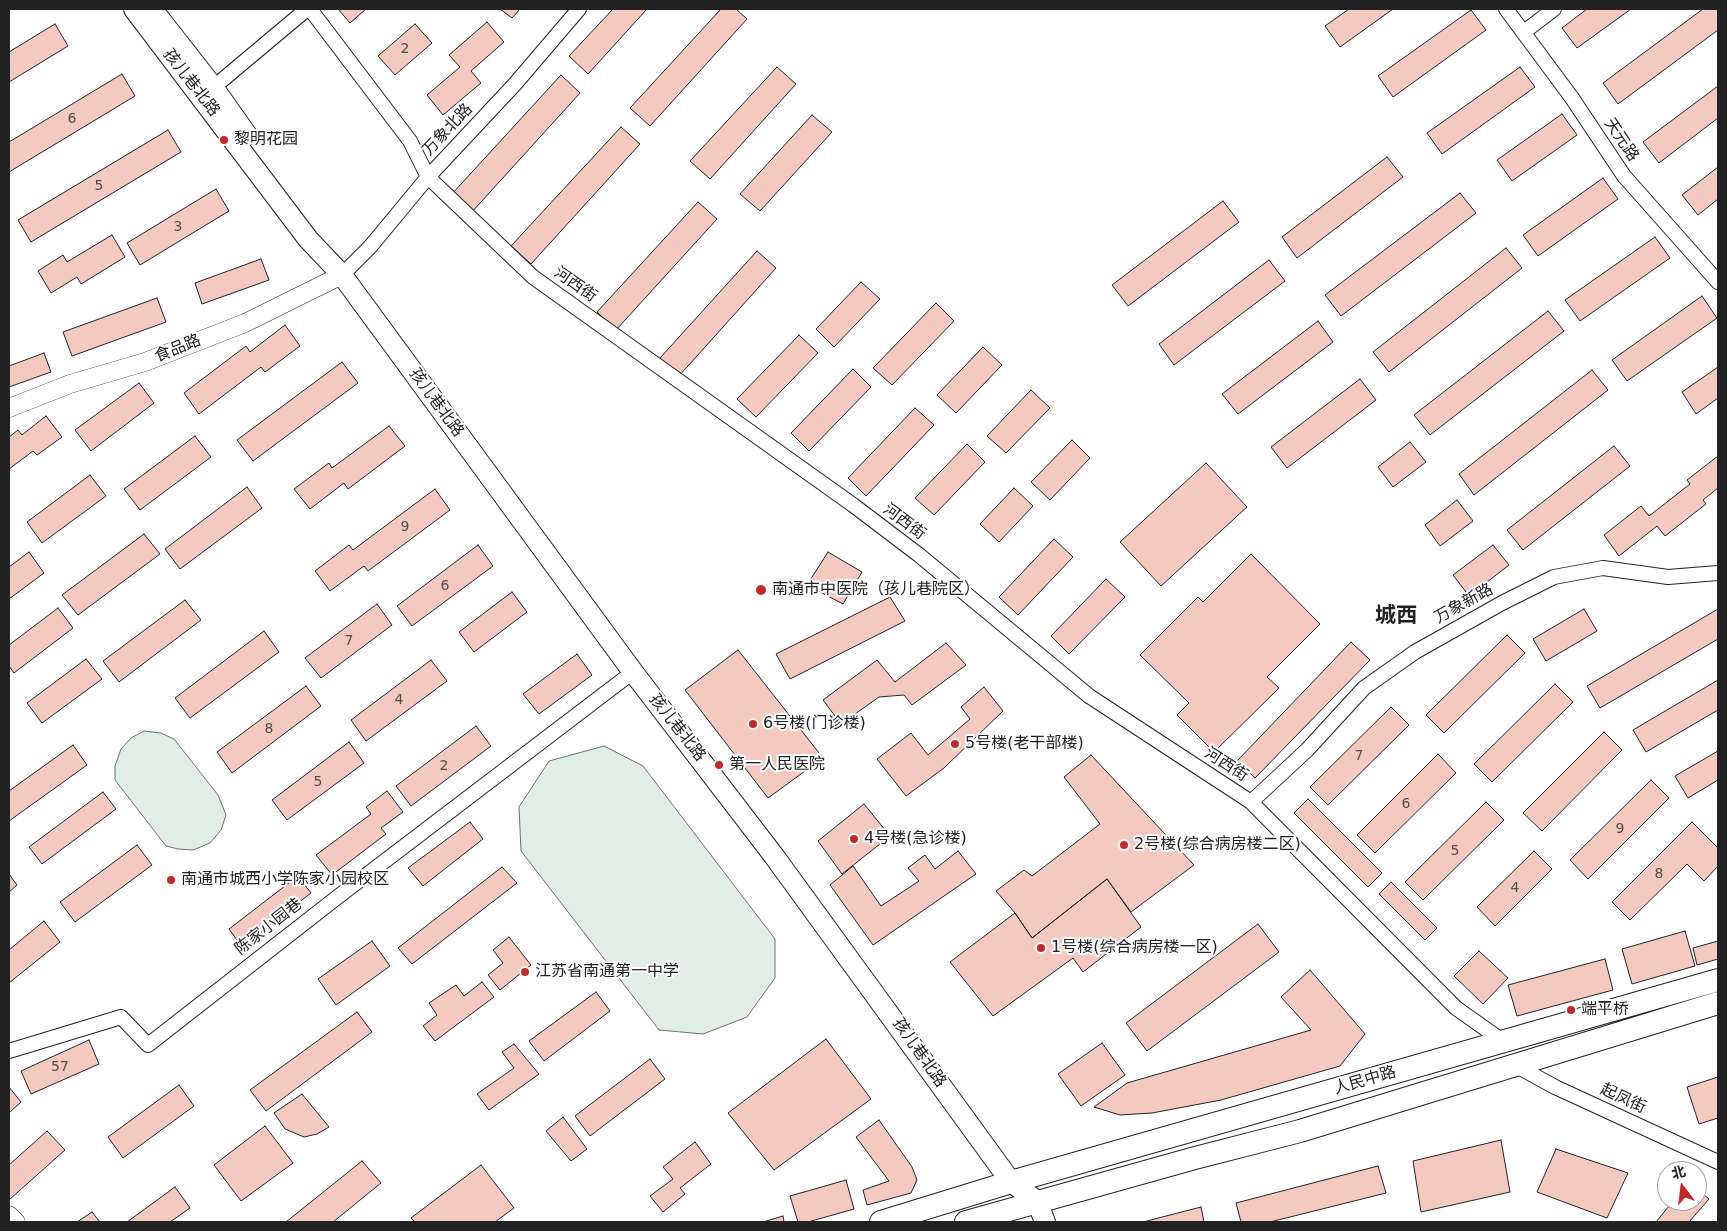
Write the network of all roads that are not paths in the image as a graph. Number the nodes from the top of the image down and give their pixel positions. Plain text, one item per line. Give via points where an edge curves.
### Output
1 (134, 9) edge
2 (152, 9) edge
3 (308, 9) edge
4 (579, 9) edge
5 (1506, 9) edge
6 (1554, 9) edge
7 (1524, 32) junction
8 (207, 92) junction
9 (428, 177) junction
10 (342, 275) junction
11 (1718, 282) edge
12 (9, 408) edge
13 (1718, 573) edge
14 (633, 672) junction
15 (1251, 802) junction
16 (1718, 980) edge
17 (1718, 1003) edge
18 (1504, 1042) junction
19 (9, 1051) edge
20 (1515, 1065) junction
21 (1718, 1162) edge
22 (1011, 1182) junction
23 (1026, 1210) edge
24 (9, 1214) edge
25 (16, 1222) edge
26 (881, 1222) edge
27 (966, 1222) edge
28 (1046, 1222) edge

1 - 8 main road, 孩儿巷北路
2 - 8 main road, 孩儿巷北路
3 - 8 street, 河西街
3 - 9 street, 河西街 via 410,141
4 - 9 street, 万象北路 via 515,84
5 - 7 street, 天元路
6 - 7 street
7 - 11 street, 天元路 via 1624,176
8 - 10 main road, 孩儿巷北路 via 308,239
9 - 10 street, 万象北路 via 370,247
9 - 15 street, 河西街 via 533,277 897,538 1089,696
10 - 12 street, 食品路 via 245,323
10 - 14 main road, 孩儿巷北路
13 - 15 street, 万象新路 via 1668,578 1603,568 1554,577 1415,652 1364,688 1307,750
14 - 19 street, 陈家小园巷 via 148,1045 121,1017
14 - 22 main road, 孩儿巷北路 via 780,864
15 - 18 street, 河西街 via 1456,1008
16 - 18 main road, 人民中路
17 - 20 main road, 人民中路
18 - 22 main road, 人民中路
20 - 21 street, 起凤街 via 1555,1087
20 - 23 main road, 人民中路
22 - 23 main road
22 - 26 main road, 人民中路
23 - 27 main road, 人民中路
23 - 28 main road
24 - 25 street

